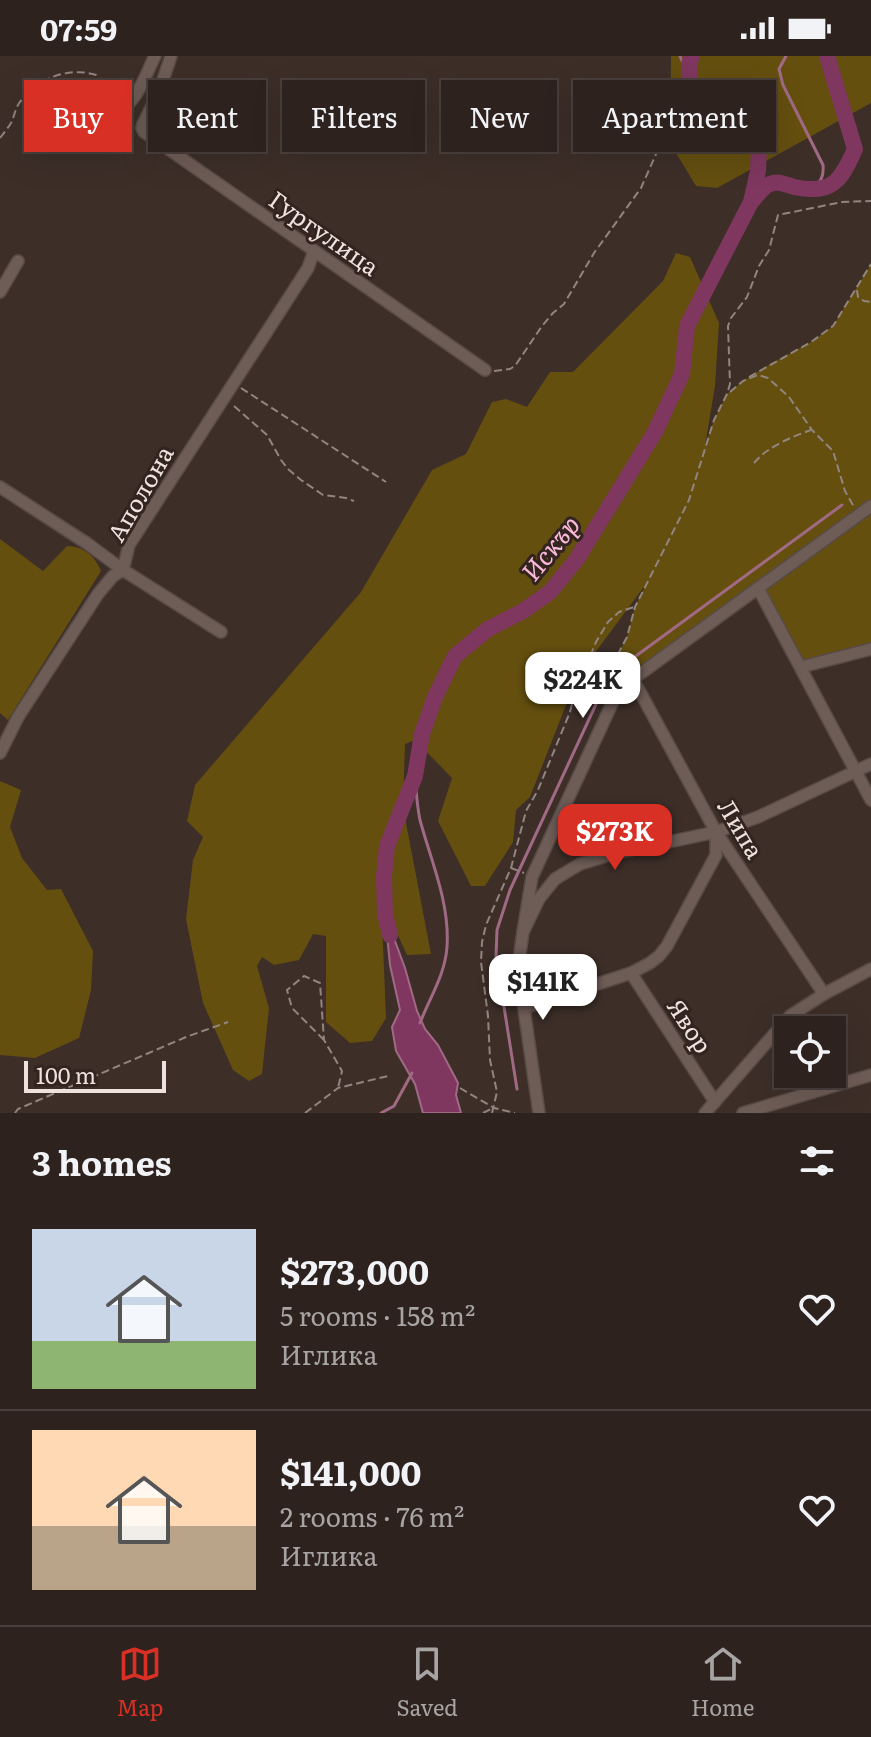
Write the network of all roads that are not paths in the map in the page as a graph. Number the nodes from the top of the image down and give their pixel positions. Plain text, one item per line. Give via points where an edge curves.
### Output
1 (155, 56) edge
2 (171, 56) edge
3 (132, 102) edge
4 (314, 251) junction
5 (18, 261) dead end
6 (0, 292) edge
7 (485, 370) road end
8 (0, 487) edge
9 (871, 506) edge
10 (123, 570) junction
11 (758, 588) junction
12 (221, 632) dead end
13 (871, 649) edge
14 (801, 667) junction
15 (629, 677) junction
16 (0, 753) edge
17 (871, 764) edge
18 (856, 771) junction
19 (871, 800) edge
20 (716, 832) junction
21 (523, 932) junction
22 (871, 969) edge
23 (631, 973) junction
24 (824, 994) junction
25 (524, 1008) junction
26 (871, 1075) edge
27 (715, 1102) junction
28 (539, 1113) edge
29 (705, 1113) edge
30 (743, 1113) edge

1 - 3 street
2 - 4 street, Гургулица via 144,132
4 - 7 street, Гургулица
4 - 10 street, Аполона via 129,545
5 - 6 street
8 - 10 street
9 - 11 street
10 - 12 street
10 - 16 street, Аполона via 91,605
11 - 14 street
11 - 15 street
13 - 14 street
14 - 18 street
15 - 20 street, Липа
15 - 21 street via 532,877
17 - 18 street
18 - 19 street
18 - 20 street
20 - 21 street via 580,864 555,879
20 - 23 street via 716,855 667,946
20 - 24 street, Липа
21 - 25 street via 518,967
22 - 24 street
23 - 25 street
23 - 27 street, Явор
24 - 27 street via 790,1016
25 - 28 street
26 - 30 street
27 - 29 street

